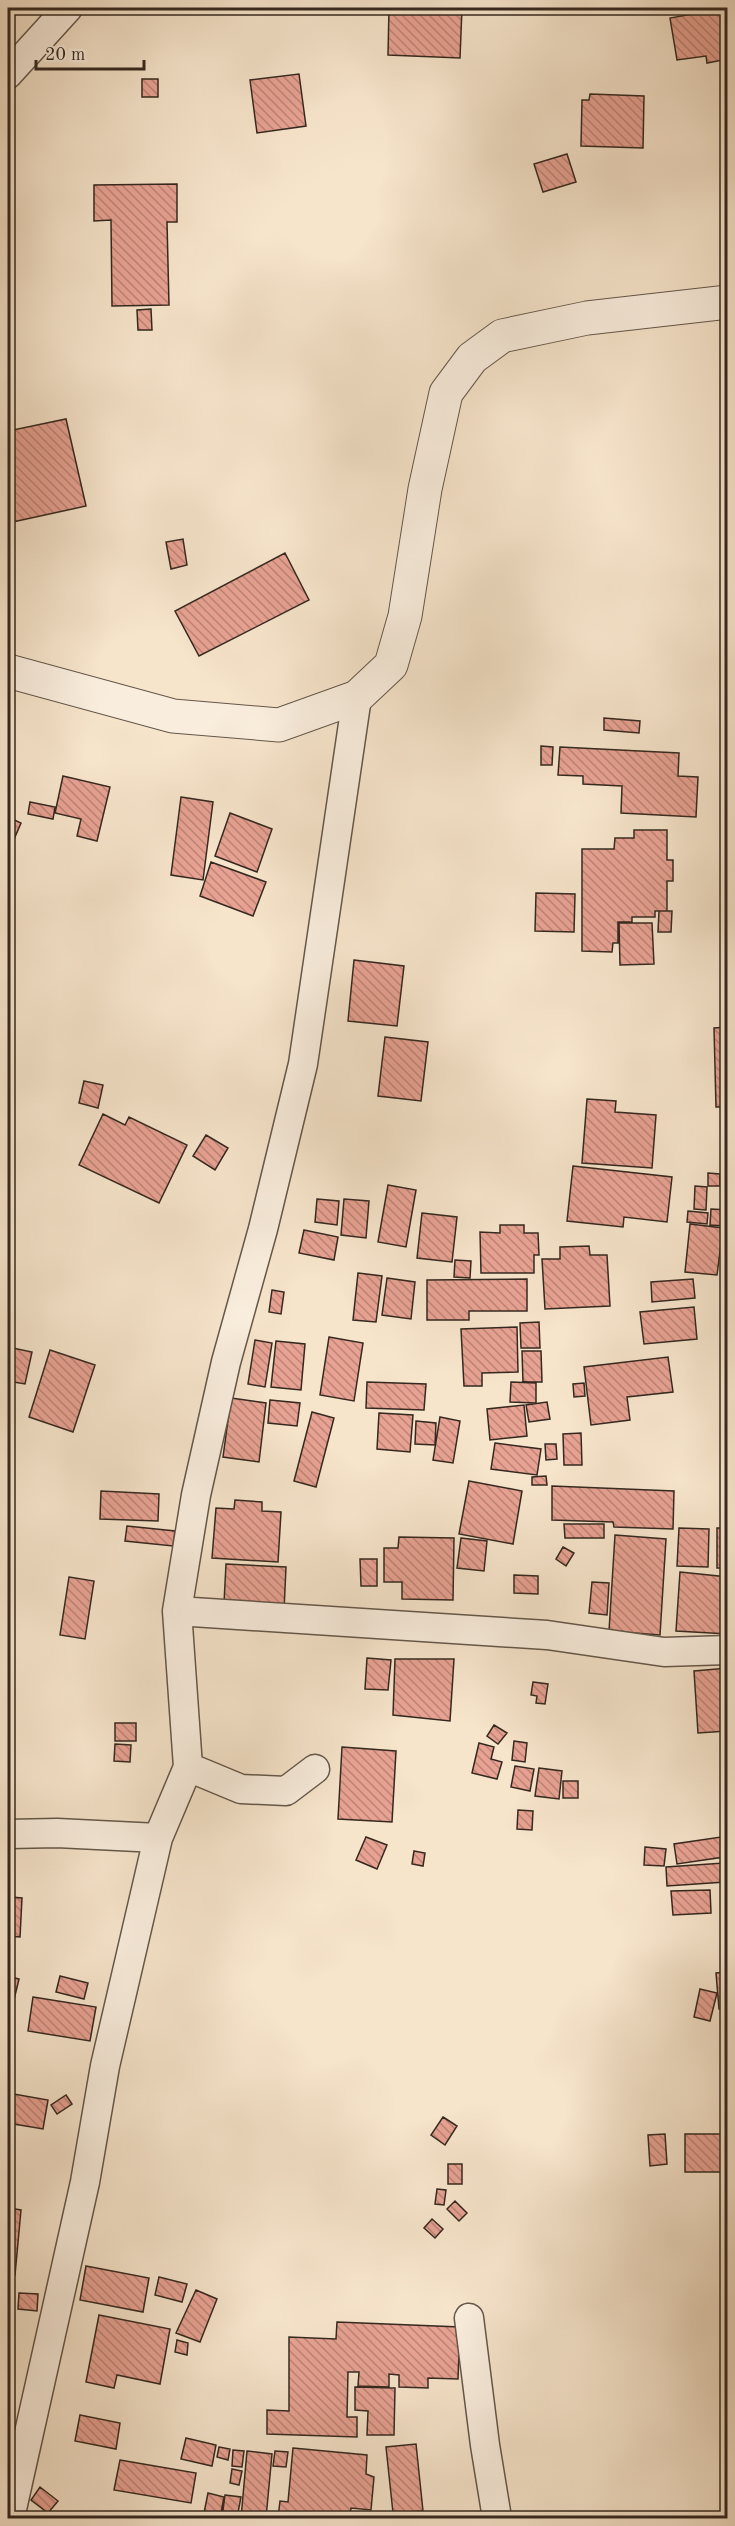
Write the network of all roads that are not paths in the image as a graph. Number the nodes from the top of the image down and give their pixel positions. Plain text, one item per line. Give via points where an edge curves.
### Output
1 (68, 8) edge
2 (8, 74) edge
3 (728, 302) edge
4 (8, 670) edge
5 (357, 697) junction
6 (177, 1611) junction
7 (728, 1650) edge
8 (188, 1767) junction
9 (315, 1769) dead end
10 (8, 1834) edge
11 (158, 1838) junction
12 (469, 2318) dead end
13 (10, 2518) edge
14 (497, 2518) edge

1 - 2 street
3 - 5 street via 587,318 502,336 472,358 446,393 425,489 405,616 391,665
4 - 5 street via 173,716 279,725
5 - 6 street via 303,1064 226,1362 196,1495
6 - 7 street via 547,1635 664,1652
6 - 8 street
8 - 9 street via 241,1789 286,1791
8 - 11 street
10 - 11 street
11 - 13 street via 105,2066 85,2182
12 - 14 street

